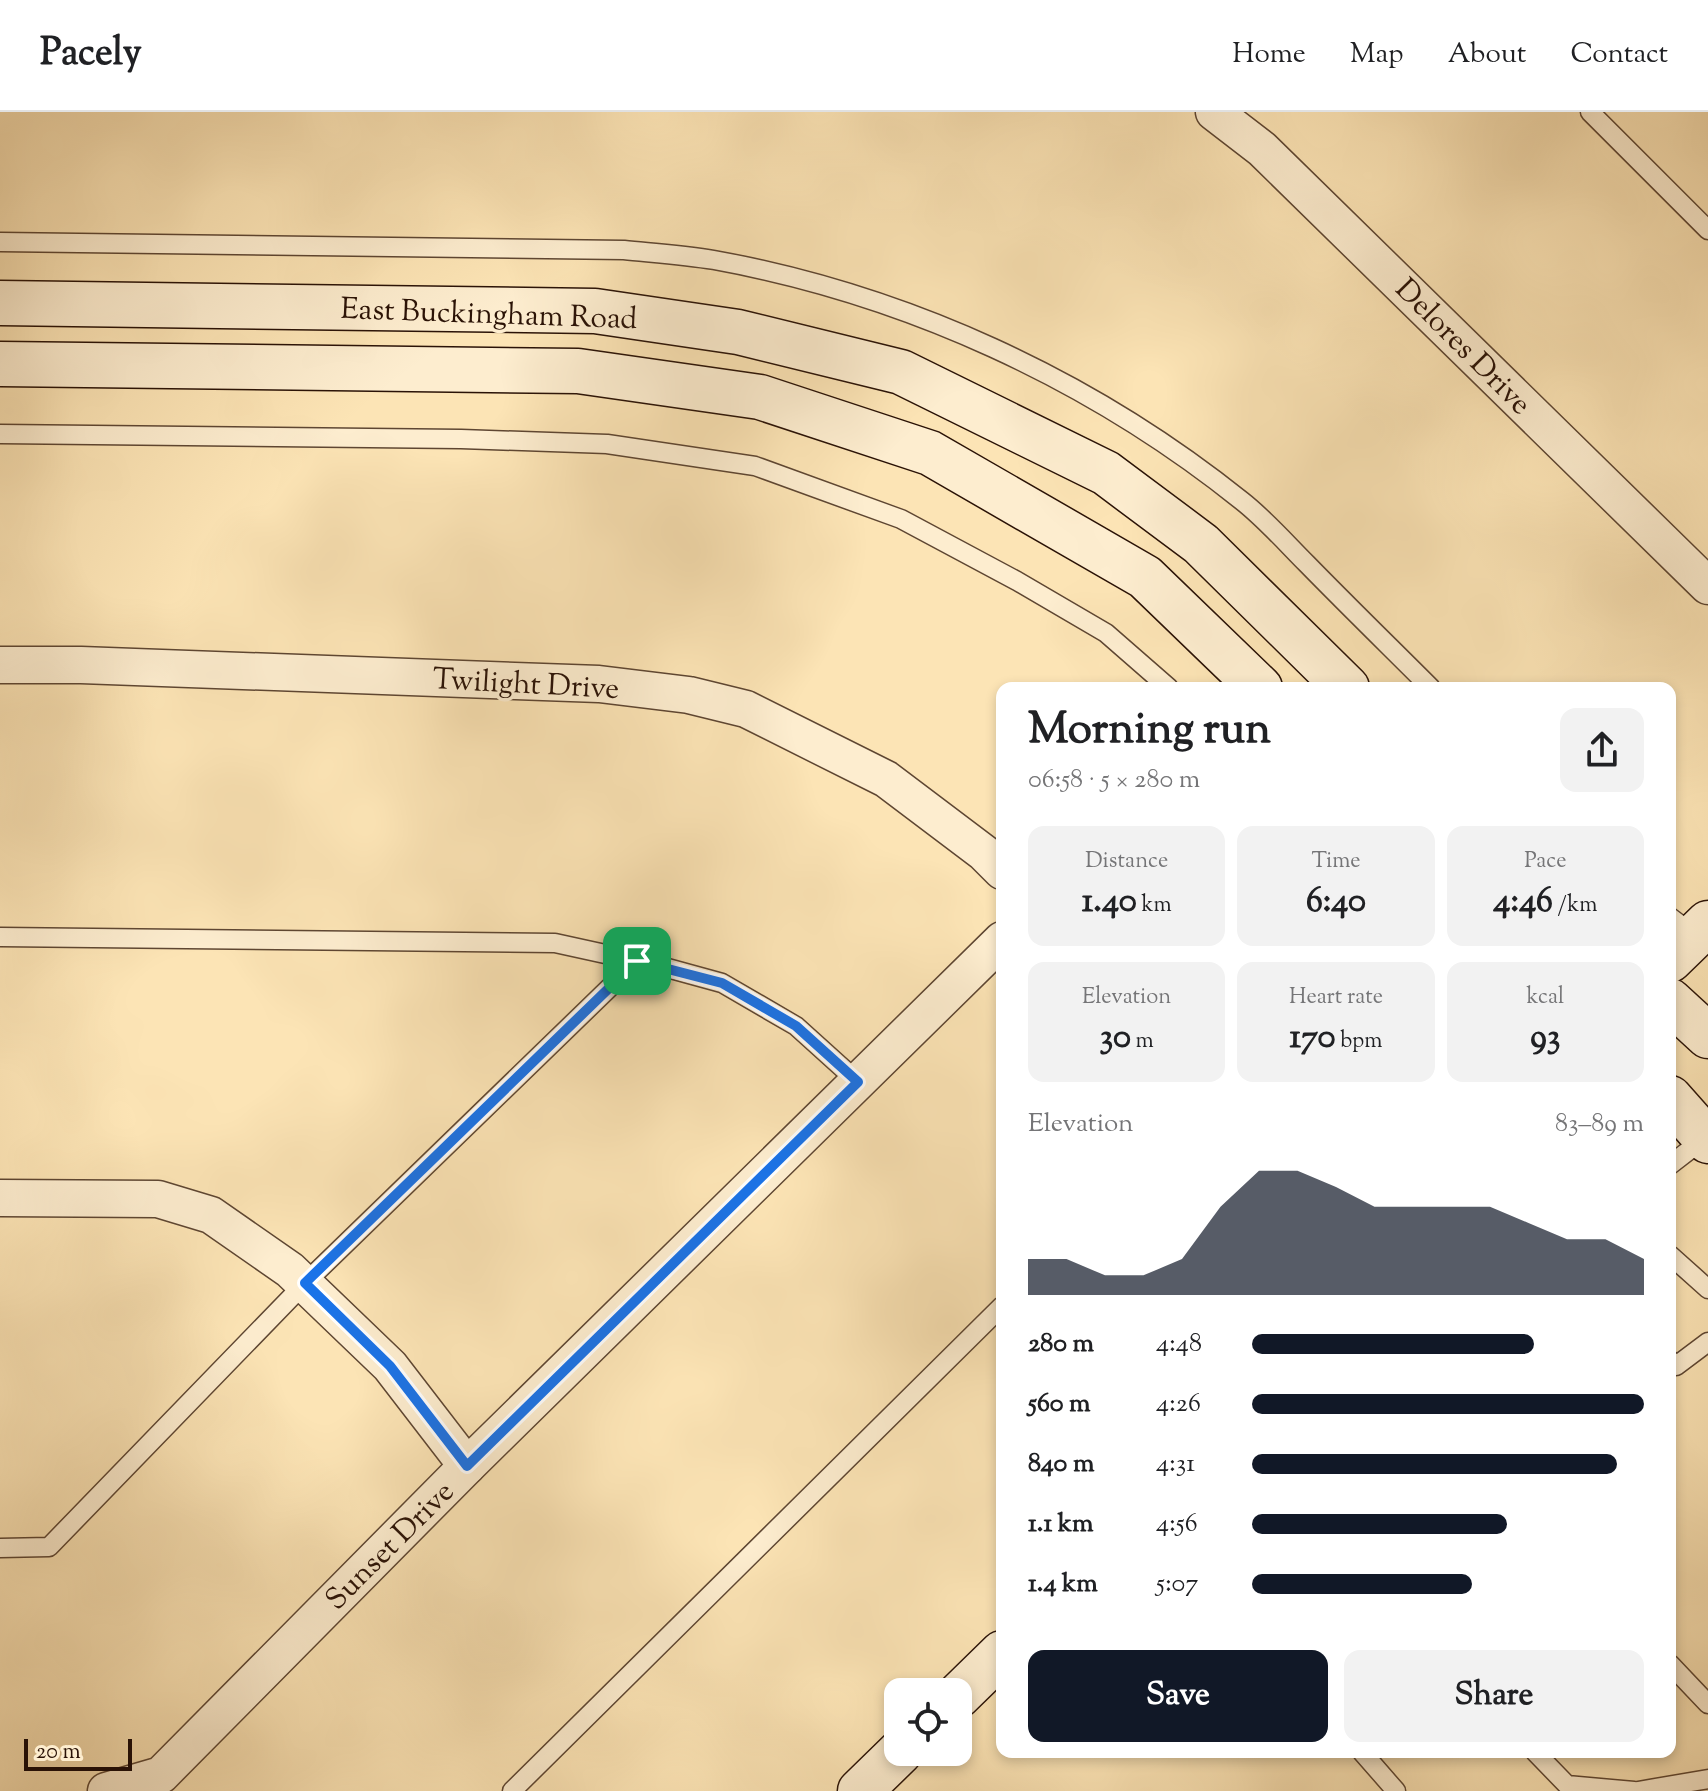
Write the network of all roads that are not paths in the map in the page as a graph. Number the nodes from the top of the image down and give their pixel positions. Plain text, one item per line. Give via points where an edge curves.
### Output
1 (1214, 112) edge
2 (1590, 112) edge
3 (1708, 230) edge
4 (0, 242) edge
5 (0, 303) edge
6 (0, 364) edge
7 (0, 434) edge
8 (1708, 586) edge
9 (0, 665) edge
10 (1162, 682) edge
11 (1254, 682) edge
12 (1341, 682) edge
13 (1425, 682) edge
14 (996, 865) edge
15 (0, 937) edge
16 (996, 946) edge
17 (637, 961) junction
18 (858, 1082) junction
19 (1676, 1105) edge
20 (1707, 1139) edge
21 (1676, 1161) edge
22 (0, 1198) edge
23 (1676, 1260) edge
24 (305, 1283) junction
25 (1708, 1289) edge
26 (996, 1312) edge
27 (1708, 1342) edge
28 (1676, 1366) edge
29 (467, 1466) junction
30 (0, 1548) edge
31 (996, 1659) edge
32 (1676, 1670) edge
33 (972, 1682) edge
34 (1708, 1704) edge
35 (1367, 1758) edge
36 (1541, 1758) edge
37 (886, 1766) edge
38 (1708, 1779) edge
39 (106, 1791) edge
40 (512, 1791) edge
41 (860, 1791) edge
42 (1396, 1791) edge
43 (1636, 1791) edge

1 - 8 street, Delores Drive via 1262,149
2 - 3 lane
4 - 13 lane via 624,250 713,260 798,278 994,347 1156,437 1245,503
5 - 12 main road, East Buckingham Road via 595,311 738,332 901,372 1106,473 1201,544
6 - 11 main road, East Buckingham Road via 578,371 760,397 930,453 1145,577
7 - 10 lane via 607,444 755,466 901,519 1106,633
9 - 14 street, Twilight Drive via 599,684 689,695 746,709 886,779
15 - 17 lane via 555,943
16 - 18 street, Sunset Drive
17 - 18 lane via 722,983 796,1026
17 - 24 lane
18 - 29 street, Sunset Drive
19 - 20 main road
20 - 21 lane
22 - 24 street via 158,1199 211,1215
23 - 25 lane
24 - 29 street via 390,1366
24 - 30 lane via 49,1547
26 - 40 lane
27 - 28 lane
29 - 39 street, Sunset Drive via 161,1775
31 - 33 main road
32 - 34 lane
35 - 42 lane
36 - 43 lane via 1567,1785
37 - 41 main road
38 - 43 lane

